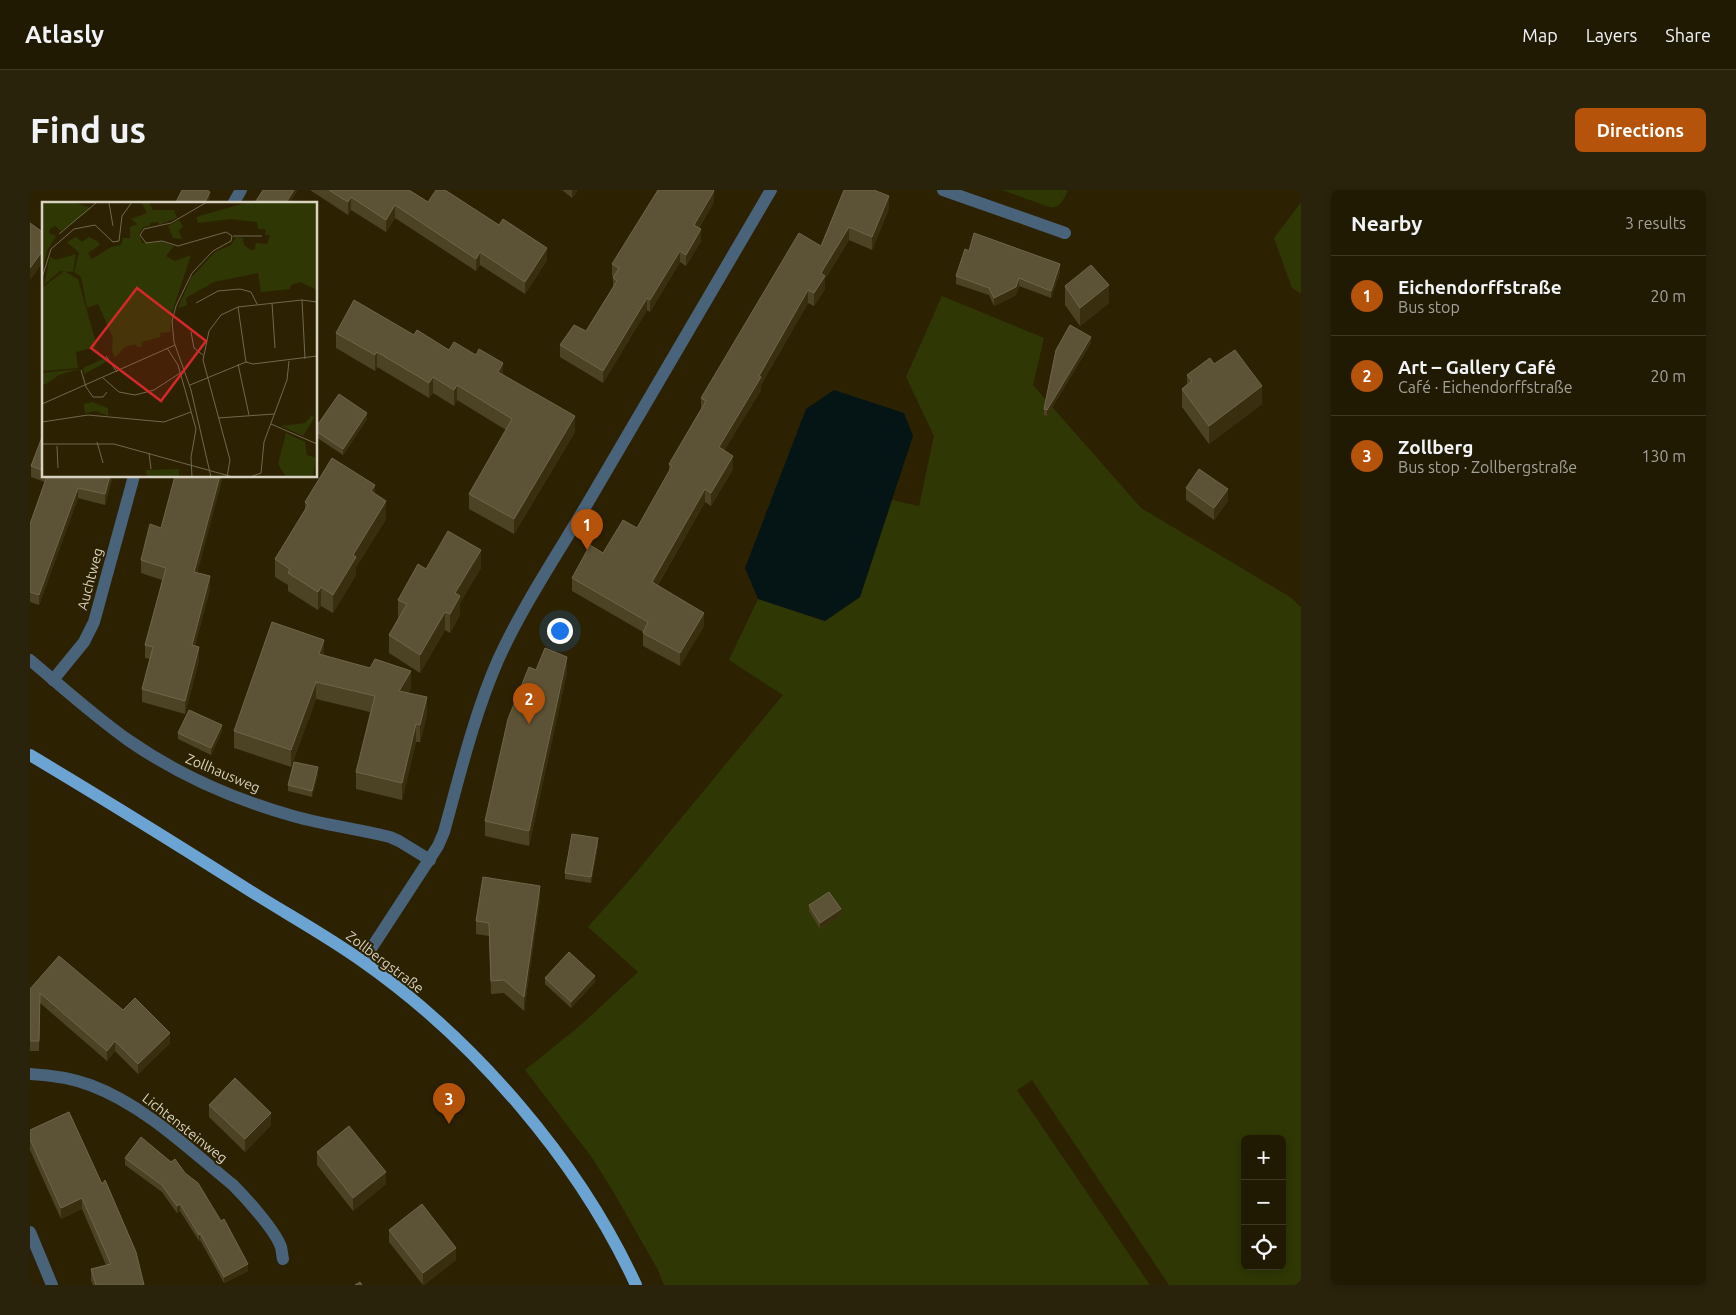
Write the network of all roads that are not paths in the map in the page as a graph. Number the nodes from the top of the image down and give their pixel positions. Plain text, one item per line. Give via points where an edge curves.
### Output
1 (241, 190) edge
2 (771, 190) edge
3 (943, 190) edge
4 (234, 202) edge
5 (1065, 233) dead end
6 (133, 478) edge
7 (30, 660) edge
8 (54, 680) junction
9 (30, 754) edge
10 (430, 860) junction
11 (363, 962) junction
12 (30, 1074) edge
13 (30, 1232) edge
14 (283, 1259) dead end
15 (52, 1285) edge
16 (636, 1285) edge

1 - 4 street
2 - 10 street via 509,636 471,732 444,832
3 - 5 street
6 - 8 street, Auchtweg via 94,622 84,642
7 - 8 street, Zollhausweg
8 - 10 street, Zollhausweg via 127,740 170,766 243,799 293,816 390,837
9 - 11 main road, Zollbergstraße via 142,821
10 - 11 street
11 - 16 main road, Zollbergstraße via 434,1019 485,1068 544,1135 579,1185
12 - 14 street, Lichtensteinweg via 88,1084 132,1105 247,1199 276,1237
13 - 15 street

